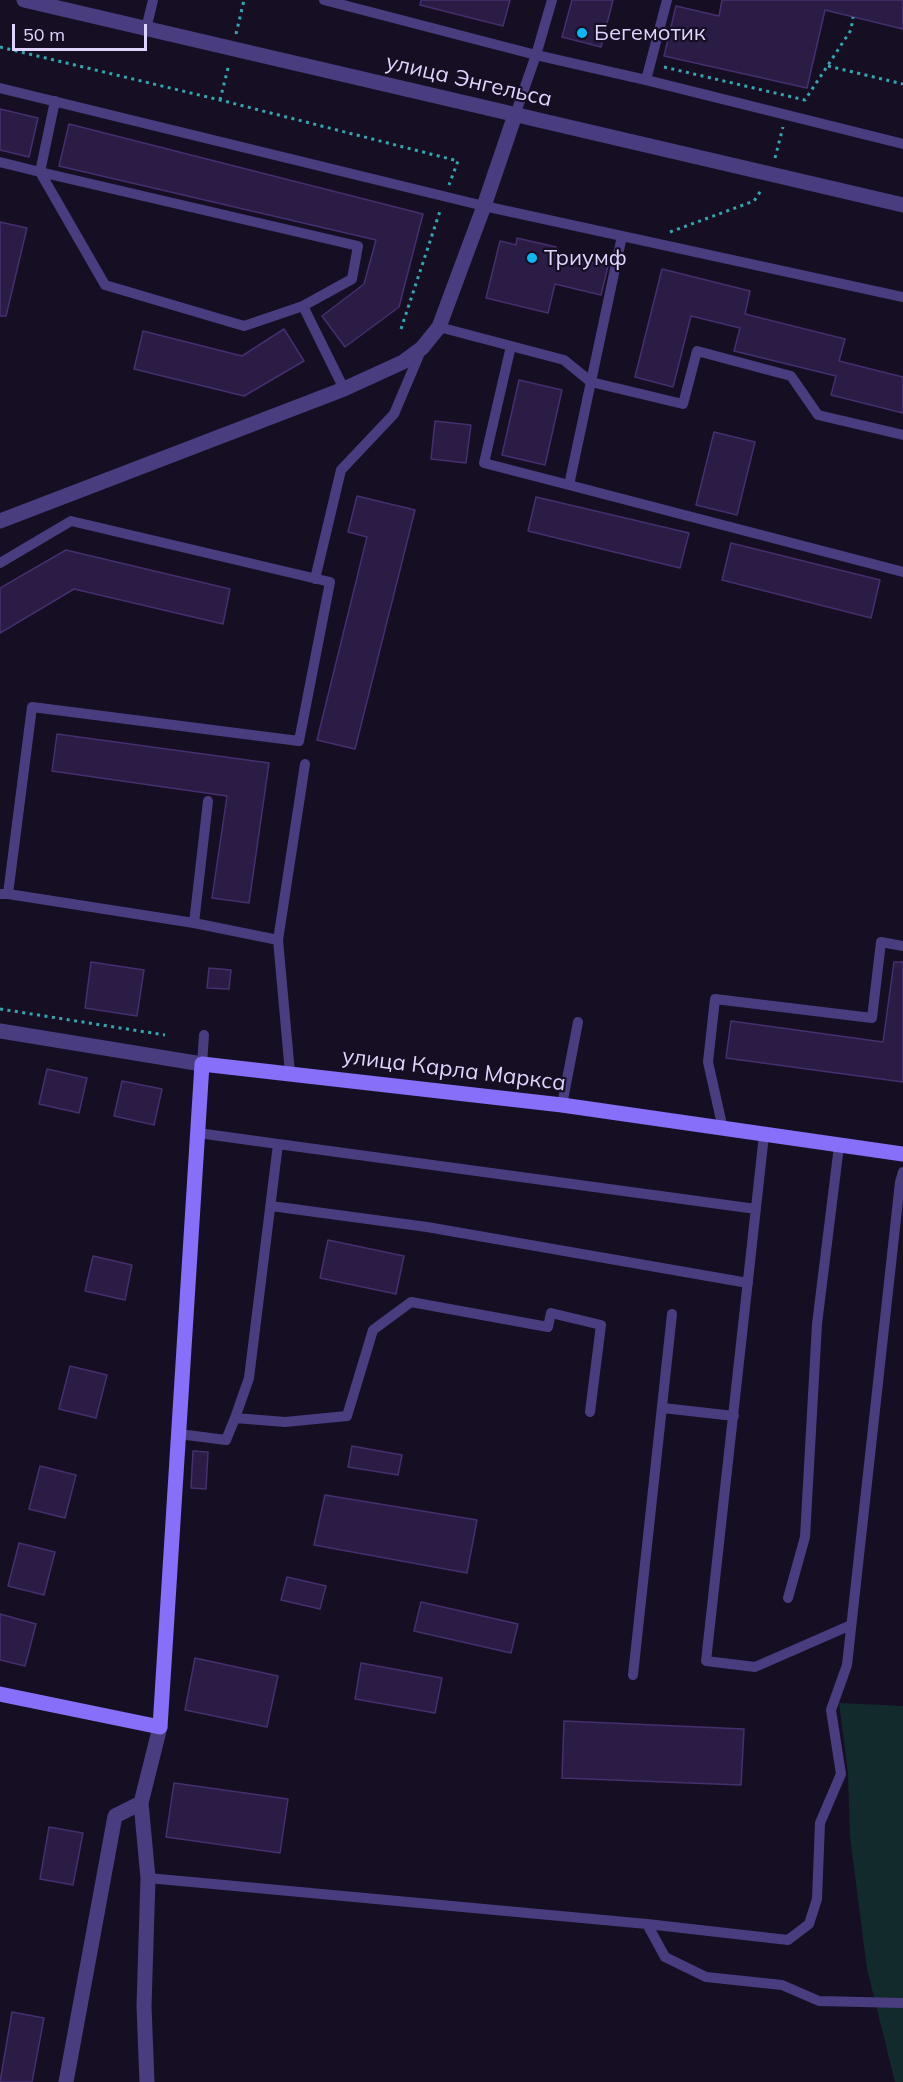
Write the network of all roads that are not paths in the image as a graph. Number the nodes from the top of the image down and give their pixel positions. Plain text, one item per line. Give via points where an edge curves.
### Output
1 (24, 0) edge
2 (153, 0) edge
3 (324, 0) edge
4 (552, 0) edge
5 (667, 0) edge
6 (146, 29) junction
7 (536, 55) junction
8 (646, 80) junction
9 (0, 88) edge
10 (55, 101) junction
11 (515, 115) junction
12 (903, 144) edge
13 (0, 162) edge
14 (40, 172) junction
15 (903, 205) edge
16 (484, 206) junction
17 (622, 236) junction
18 (903, 297) edge
19 (303, 306) junction
20 (439, 327) junction
21 (511, 346) junction
22 (422, 348) junction
23 (591, 382) junction
24 (344, 389) junction
25 (903, 435) edge
26 (569, 485) junction
27 (0, 520) edge
28 (0, 563) edge
29 (903, 572) edge
30 (315, 579) junction
31 (305, 764) dead end
32 (208, 801) dead end
33 (4, 894) edge
34 (194, 923) junction
35 (278, 940) junction
36 (903, 946) edge
37 (578, 1022) dead end
38 (0, 1031) edge
39 (204, 1035) dead end
40 (202, 1064) junction
41 (290, 1073) junction
42 (562, 1105) junction
43 (723, 1129) junction
44 (198, 1133) junction
45 (764, 1135) junction
46 (278, 1144) junction
47 (840, 1146) junction
48 (903, 1155) edge
49 (903, 1172) edge
50 (271, 1206) junction
51 (756, 1209) junction
52 (748, 1283) junction
53 (672, 1314) dead end
54 (663, 1408) junction
55 (590, 1413) dead end
56 (734, 1416) junction
57 (235, 1418) junction
58 (179, 1434) junction
59 (788, 1598) dead end
60 (851, 1625) junction
61 (633, 1676) dead end
62 (0, 1694) edge
63 (160, 1727) junction
64 (141, 1803) junction
65 (147, 1878) junction
66 (647, 1924) junction
67 (903, 2003) edge
68 (66, 2082) edge
69 (147, 2082) edge

1 - 6 street, улица Энгельса
2 - 6 lane
3 - 7 lane
4 - 7 lane
5 - 8 lane
6 - 11 street, улица Энгельса
7 - 8 lane
7 - 11 lane
8 - 12 lane
9 - 10 lane
10 - 14 lane
10 - 16 lane
11 - 15 street, улица Энгельса
11 - 16 street
13 - 14 lane
14 - 19 lane via 105,285 244,326
14 - 19 lane via 358,246 352,279
16 - 17 lane
16 - 20 street
17 - 18 lane
17 - 23 lane
19 - 24 lane
20 - 21 lane
20 - 22 street
21 - 23 lane via 564,360
21 - 26 lane via 484,463
22 - 24 street via 404,362
22 - 30 lane via 394,414 341,470
23 - 25 lane via 683,404 697,351 791,376 818,415
23 - 26 lane
24 - 27 street
26 - 29 lane
28 - 30 lane via 71,521
30 - 33 lane via 330,582 299,741 32,707
31 - 35 lane
32 - 34 lane
33 - 34 lane
34 - 35 lane
35 - 41 lane
36 - 43 lane via 881,942 872,1018 715,999 708,1062
37 - 42 lane
38 - 40 street, улица Карла Маркса
39 - 40 lane
40 - 41 main road, улица Карла Маркса
40 - 44 main road
41 - 42 main road, улица Карла Маркса
42 - 43 main road, улица Карла Маркса
43 - 45 main road, улица Карла Маркса
44 - 46 lane
44 - 58 main road
45 - 47 main road, улица Карла Маркса
45 - 51 lane
46 - 50 lane
46 - 51 lane
47 - 48 main road, улица Карла Маркса
47 - 59 lane via 817,1324 805,1537
49 - 60 lane
50 - 52 lane via 427,1227
50 - 57 lane via 249,1378
51 - 52 lane
52 - 56 lane
53 - 54 lane
54 - 56 lane
54 - 61 lane
55 - 57 lane via 601,1325 551,1314 548,1327 411,1302 373,1330 347,1416 285,1422
56 - 60 lane via 706,1661 755,1666
57 - 58 lane via 226,1440
58 - 63 main road
60 - 66 lane via 847,1665 831,1710 841,1774 820,1822 817,1899 808,1924 788,1940
62 - 63 main road
63 - 64 street
64 - 65 street
64 - 68 street via 116,1816
65 - 66 lane
65 - 69 street
66 - 67 lane via 665,1957 706,1977 782,1985 819,2001

